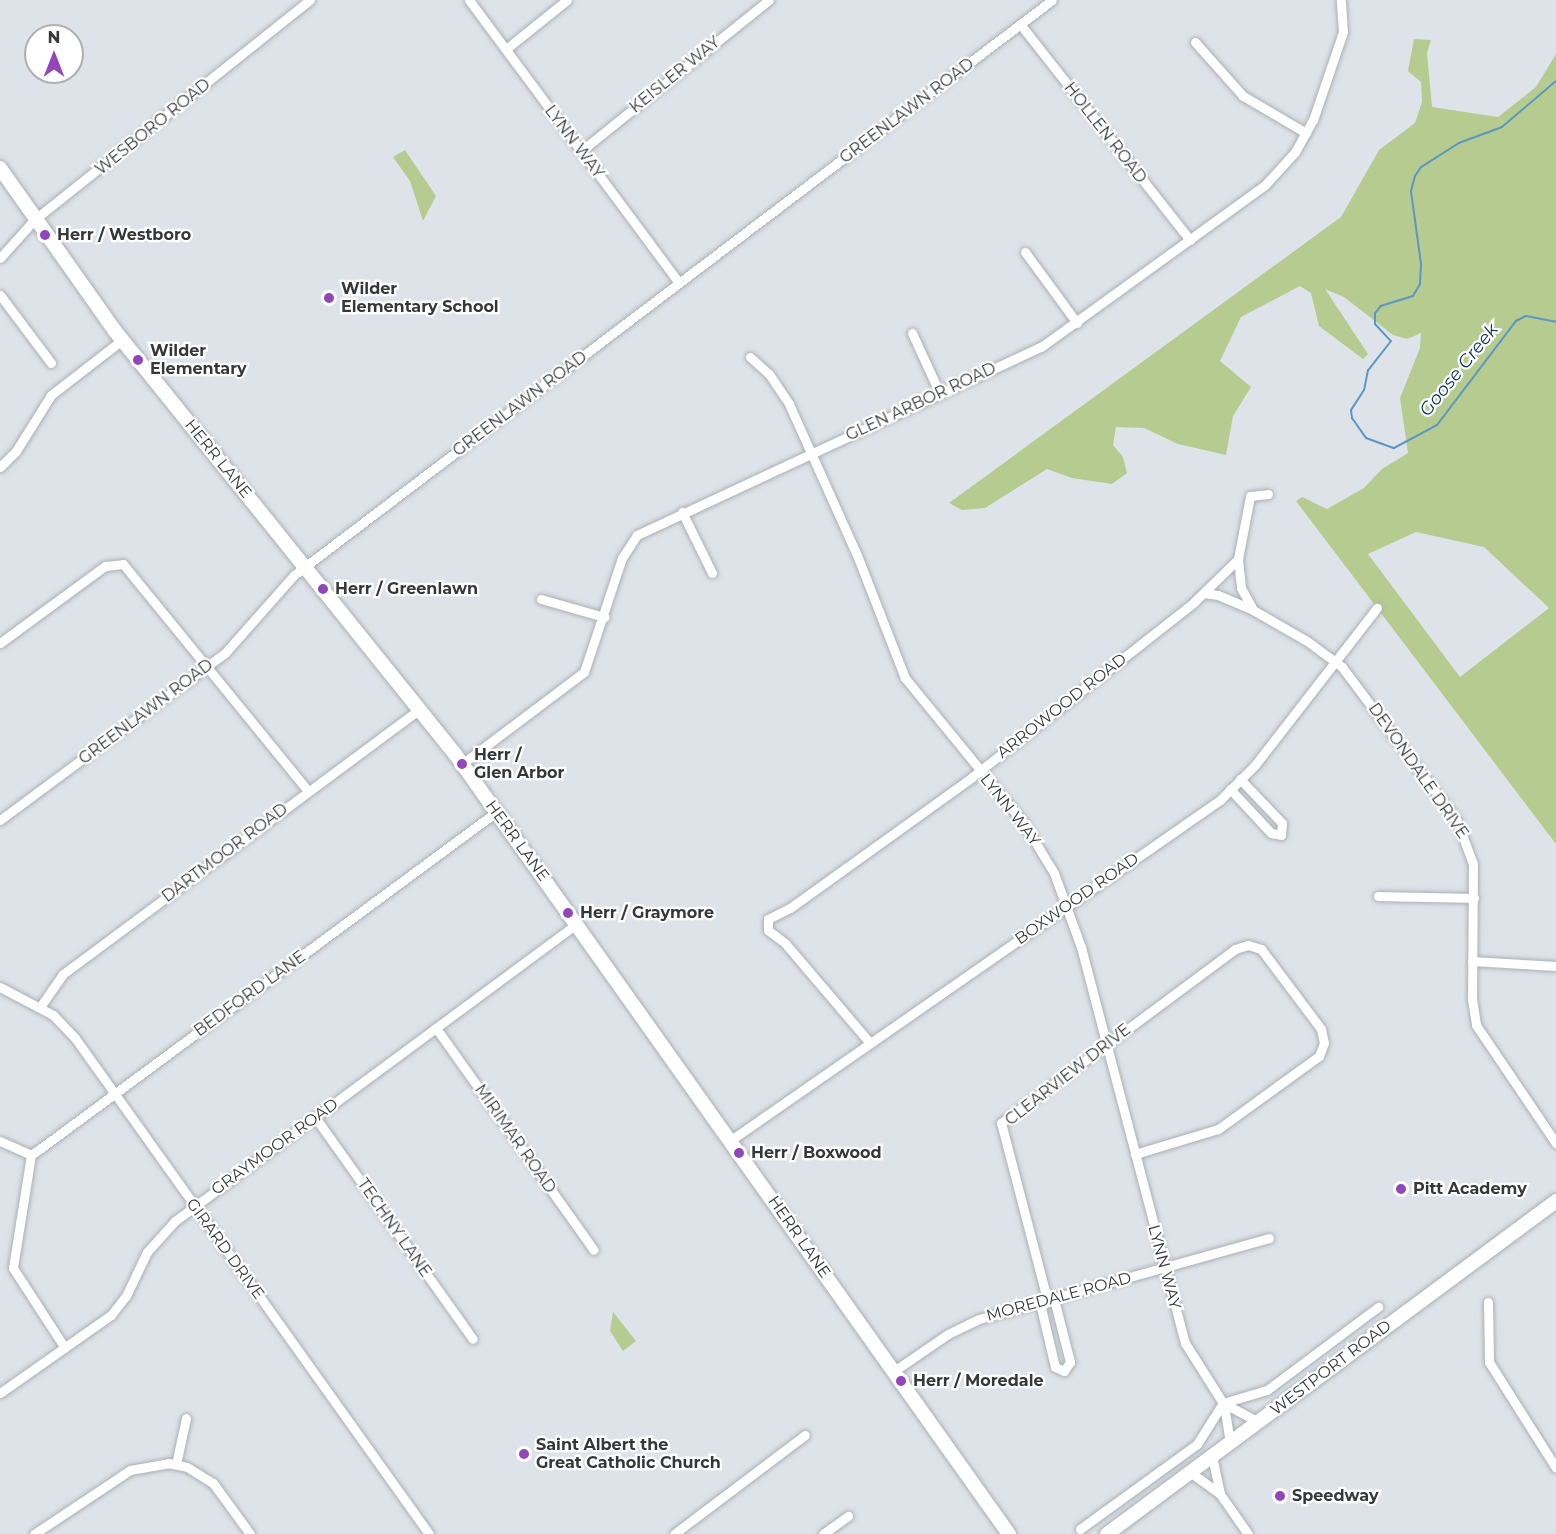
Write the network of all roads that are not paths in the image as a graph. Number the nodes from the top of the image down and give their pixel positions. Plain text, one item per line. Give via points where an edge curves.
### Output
1 (310, 0) edge
2 (468, 0) edge
3 (567, 0) edge
4 (769, 0) edge
5 (1052, 0) edge
6 (1341, 0) edge
7 (1020, 24) junction
8 (1195, 42) dead end
9 (506, 49) junction
10 (1306, 133) junction
11 (581, 151) junction
12 (0, 168) edge
13 (34, 220) junction
14 (1190, 240) junction
15 (1025, 252) dead end
16 (0, 258) edge
17 (679, 283) junction
18 (0, 295) edge
19 (1077, 323) junction
20 (912, 333) dead end
21 (122, 340) junction
22 (750, 357) dead end
23 (51, 363) dead end
24 (940, 394) junction
25 (810, 453) junction
26 (0, 467) edge
27 (1268, 494) dead end
28 (682, 512) junction
29 (1238, 559) junction
30 (306, 567) junction
31 (712, 573) dead end
32 (1204, 593) junction
33 (541, 598) dead end
34 (1377, 608) dead end
35 (1253, 610) junction
36 (604, 617) junction
37 (0, 643) edge
38 (1336, 661) junction
39 (208, 666) junction
40 (419, 710) junction
41 (462, 764) junction
42 (979, 771) junction
43 (1240, 779) junction
44 (1230, 789) junction
45 (308, 792) junction
46 (496, 812) junction
47 (0, 820) edge
48 (1378, 896) dead end
49 (1474, 898) junction
50 (1068, 905) junction
51 (576, 924) junction
52 (1472, 961) junction
53 (1556, 966) edge
54 (0, 987) edge
55 (40, 1007) junction
56 (436, 1028) junction
57 (870, 1043) junction
58 (1106, 1045) junction
59 (115, 1094) junction
60 (315, 1117) junction
61 (731, 1140) junction
62 (0, 1141) edge
63 (1556, 1143) edge
64 (1135, 1154) junction
65 (31, 1155) junction
66 (1556, 1202) edge
67 (195, 1207) junction
68 (1269, 1238) dead end
69 (594, 1250) dead end
70 (1165, 1269) junction
71 (1047, 1299) junction
72 (1488, 1302) dead end
73 (1378, 1307) dead end
74 (473, 1339) dead end
75 (65, 1348) junction
76 (894, 1371) junction
77 (0, 1392) edge
78 (1223, 1403) junction
79 (186, 1418) dead end
80 (1258, 1422) junction
81 (805, 1435) dead end
82 (1230, 1443) junction
83 (1212, 1456) junction
84 (176, 1464) junction
85 (1556, 1468) edge
86 (1190, 1472) junction
87 (1220, 1494) junction
88 (848, 1516) dead end
89 (1080, 1529) dead end
90 (34, 1534) edge
91 (250, 1534) edge
92 (429, 1534) edge
93 (674, 1534) edge
94 (823, 1534) edge
95 (1010, 1534) edge
96 (1107, 1534) edge
97 (1248, 1534) edge

1 - 13 street, WESBORO ROAD
2 - 9 street, LYNN WAY
3 - 9 street
4 - 11 street, KEISLER WAY
5 - 7 street, GREENLAWN ROAD
6 - 10 street, GLEN ARBOR ROAD via 1343,32
7 - 14 street, HOLLEN ROAD
7 - 17 street, GREENLAWN ROAD
8 - 10 street via 1244,96
9 - 11 street, LYNN WAY
10 - 14 street, GLEN ARBOR ROAD via 1265,185
11 - 17 street, LYNN WAY
12 - 13 main road, HERR LANE
13 - 16 street, WESBORO ROAD
13 - 21 main road, HERR LANE
14 - 19 street, GLEN ARBOR ROAD
15 - 19 street
17 - 30 street, GREENLAWN ROAD
18 - 23 street
19 - 24 street, GLEN ARBOR ROAD via 1041,347
20 - 24 street
21 - 26 street via 51,395 21,444
21 - 30 main road, HERR LANE
22 - 25 street, LYNN WAY via 781,390
24 - 25 street, GLEN ARBOR ROAD
25 - 28 street, GLEN ARBOR ROAD
25 - 42 street, LYNN WAY via 857,555 905,678
27 - 29 street via 1253,494 1249,499
28 - 31 street
28 - 36 street, GLEN ARBOR ROAD via 648,527 628,545
29 - 32 street, ARROWOOD ROAD
29 - 35 street via 1241,588
30 - 39 street, GREENLAWN ROAD via 279,588 234,645
30 - 40 main road, HERR LANE
32 - 35 street, DEVONDALE DRIVE
32 - 42 street, ARROWOOD ROAD
33 - 36 street
34 - 38 street, BOXWOOD ROAD
35 - 38 street, DEVONDALE DRIVE
36 - 41 street, GLEN ARBOR ROAD via 591,661 580,677
37 - 39 street via 105,566 119,562
38 - 43 street, BOXWOOD ROAD
38 - 49 street, DEVONDALE DRIVE via 1457,821 1472,854
39 - 45 street
39 - 47 street, GREENLAWN ROAD
40 - 41 main road, HERR LANE
40 - 45 street, DARTMOOR ROAD
41 - 46 main road, HERR LANE
42 - 50 street, LYNN WAY via 1039,845
42 - 57 street, ARROWOOD ROAD via 790,908 768,919 768,930 785,943
43 - 44 street, BOXWOOD ROAD
43 - 44 street via 1282,823 1281,835 1271,833
44 - 50 street, BOXWOOD ROAD
45 - 55 street, DARTMOOR ROAD via 63,974
46 - 51 main road, HERR LANE
46 - 59 street, BEDFORD LANE
48 - 49 street
49 - 52 street, DEVONDALE DRIVE
50 - 57 street, BOXWOOD ROAD
50 - 58 street, LYNN WAY
51 - 56 street, GRAYMOOR ROAD
51 - 61 main road, HERR LANE
52 - 53 street
52 - 63 street, DEVONDALE DRIVE via 1473,1009 1479,1034
54 - 55 street, GIRARD DRIVE
55 - 59 street, GIRARD DRIVE via 65,1025
56 - 60 street, GRAYMOOR ROAD
56 - 69 street, MIRIMAR ROAD
57 - 61 street, BOXWOOD ROAD
58 - 64 street, LYNN WAY
58 - 64 street, CLEARVIEW DRIVE via 1235,949 1251,946 1269,956 1321,1029 1322,1050 1312,1062 1218,1129
58 - 71 street, CLEARVIEW DRIVE via 1001,1123
59 - 65 street, BEDFORD LANE
59 - 67 street, GIRARD DRIVE
60 - 67 street, GRAYMOOR ROAD
60 - 74 street, TECHNY LANE
61 - 76 main road, HERR LANE
62 - 65 street
64 - 70 street, LYNN WAY
65 - 75 street via 14,1268
66 - 80 main road, WESTPORT ROAD
67 - 75 street, GRAYMOOR ROAD via 159,1236 111,1315
67 - 92 street, GIRARD DRIVE
68 - 70 street, MOREDALE ROAD
70 - 71 street, MOREDALE ROAD
70 - 78 street, LYNN WAY via 1188,1350
71 - 71 street via 1055,1303 1070,1362 1064,1371 1055,1367 1048,1338 1041,1308
71 - 76 street, MOREDALE ROAD via 966,1324
72 - 85 street via 1489,1362
73 - 78 street via 1267,1390
75 - 77 street, GRAYMOOR ROAD
76 - 95 main road, HERR LANE
78 - 80 street, LYNN WAY
78 - 82 street, LYNN WAY via 1229,1418
78 - 89 street via 1197,1444
79 - 84 street
80 - 82 main road, WESTPORT ROAD
81 - 93 street
82 - 83 main road, WESTPORT ROAD
83 - 86 main road, WESTPORT ROAD
83 - 87 street
84 - 90 street via 130,1470
84 - 91 street via 213,1483
86 - 87 street
86 - 96 main road, WESTPORT ROAD
87 - 97 street
88 - 94 street

